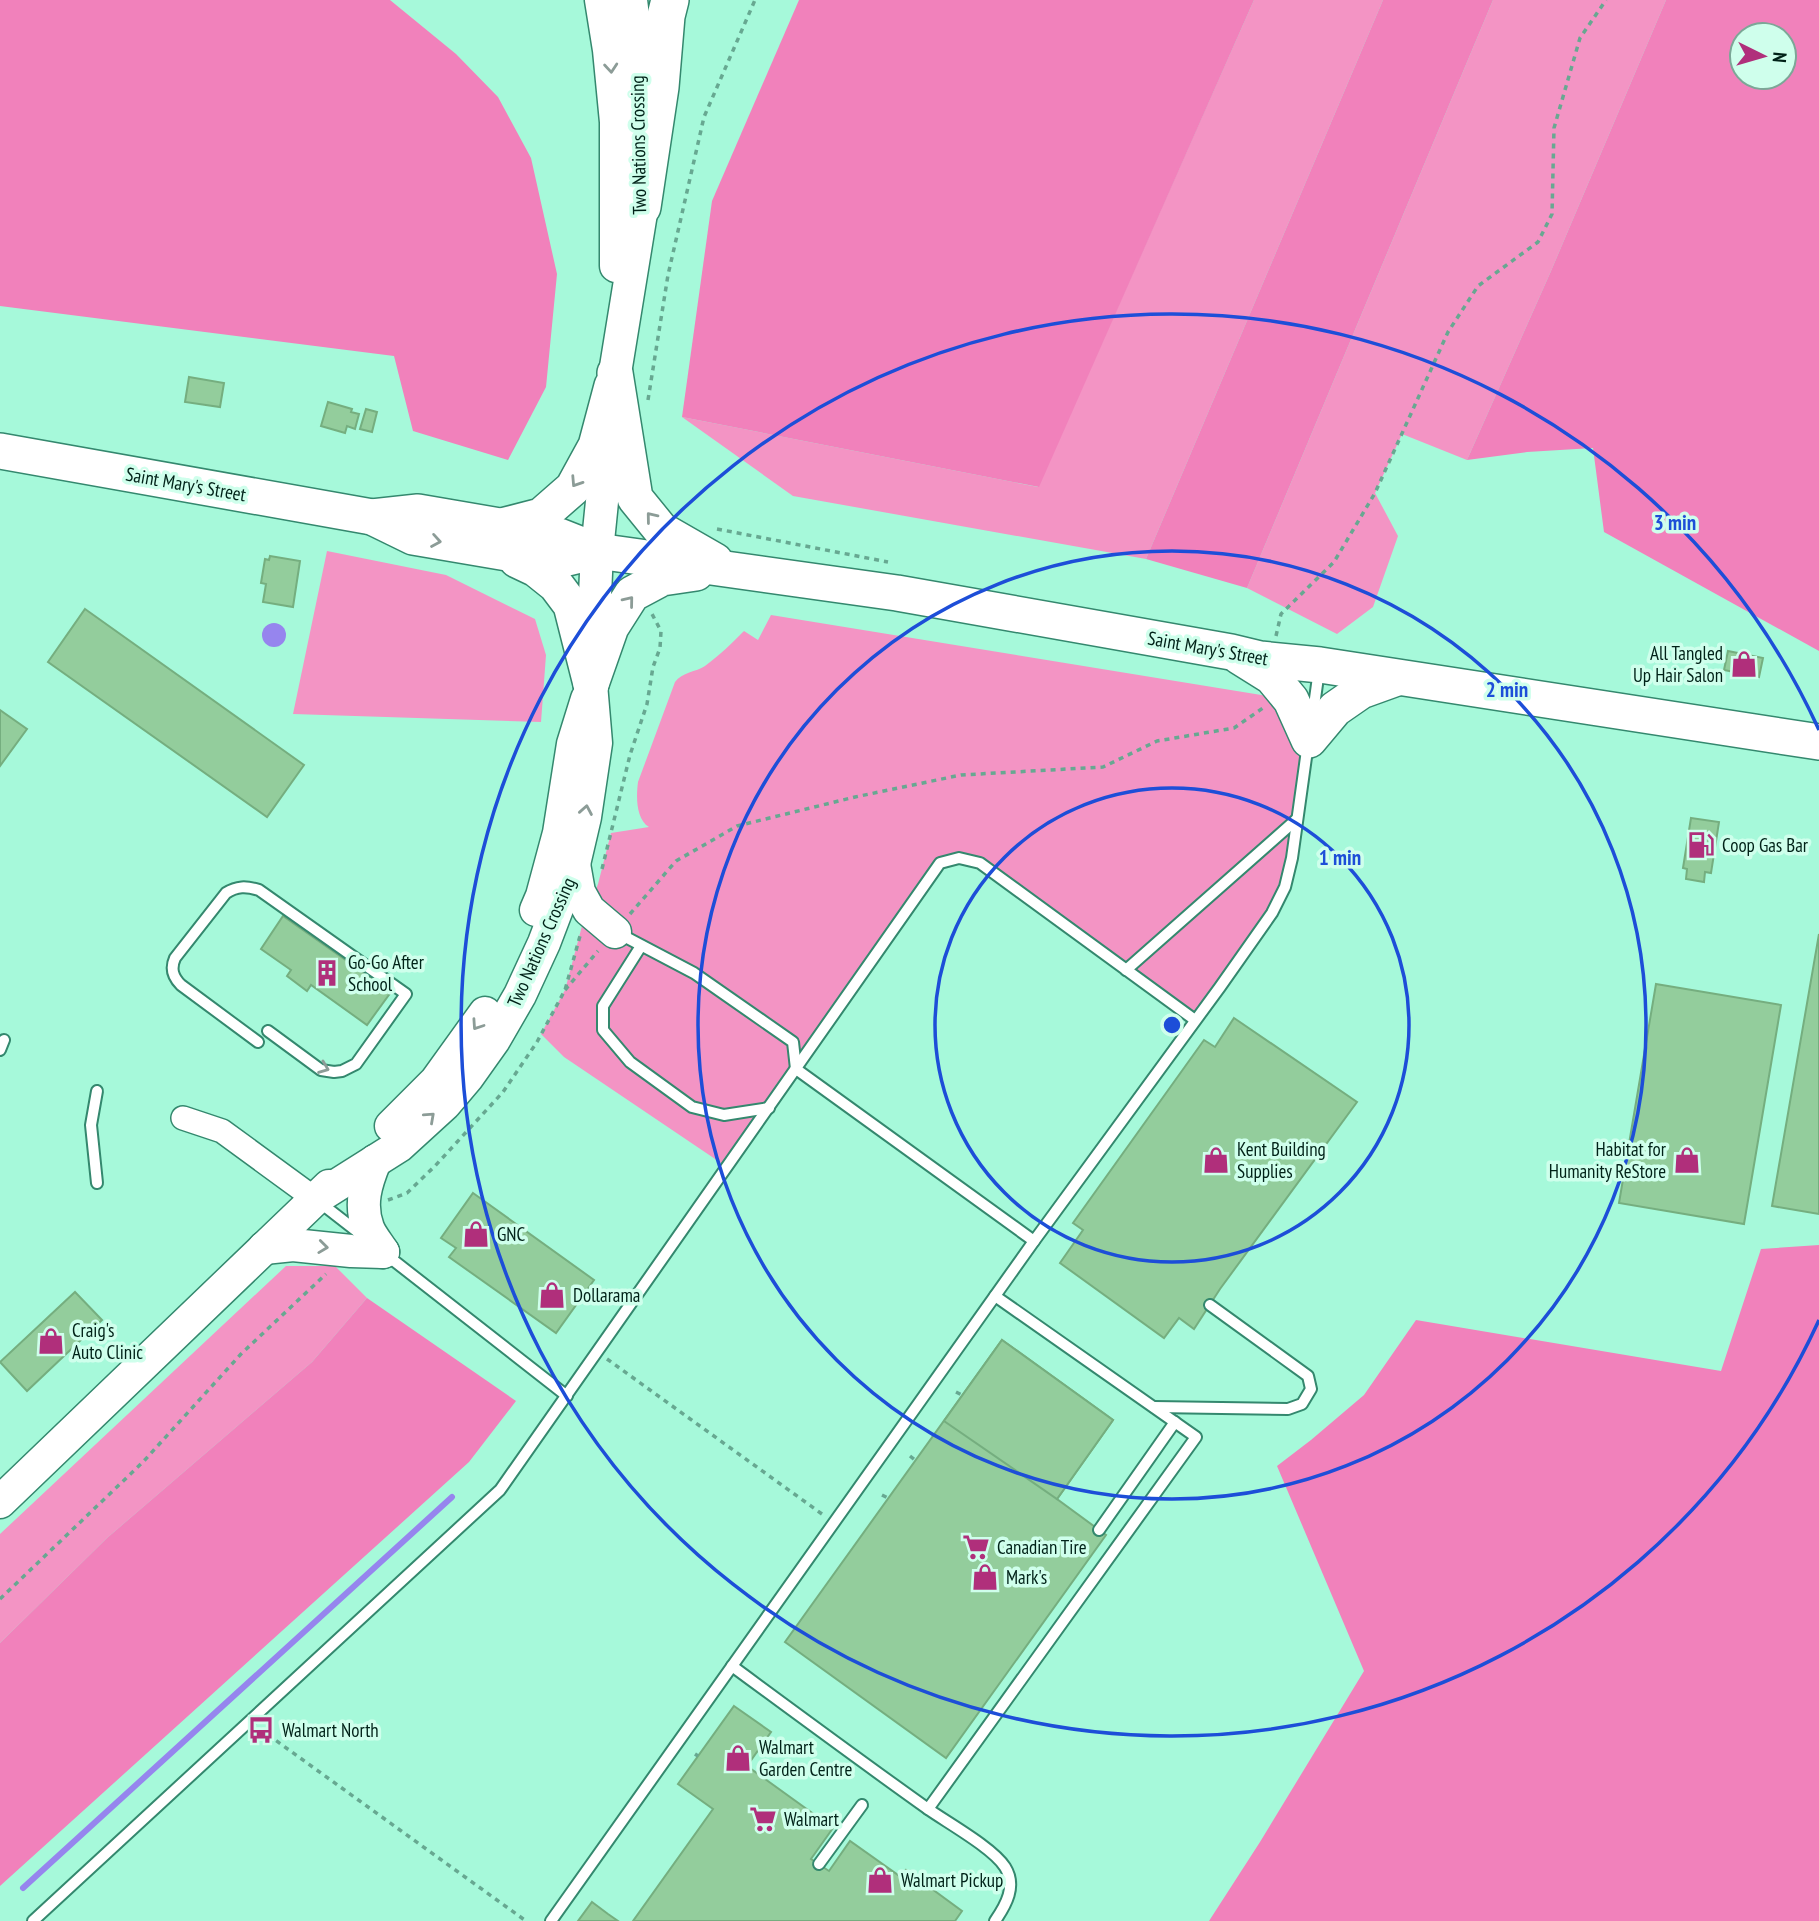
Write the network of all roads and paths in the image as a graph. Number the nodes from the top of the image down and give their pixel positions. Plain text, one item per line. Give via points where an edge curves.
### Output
1 (601, 0) edge
2 (631, 0) edge
3 (670, 0) edge
4 (755, 0) edge
5 (1606, 0) edge
6 (642, 207) junction
7 (615, 373) junction
8 (647, 409) dead end
9 (0, 451) edge
10 (706, 527) dead end
11 (500, 539) junction
12 (597, 551) junction
13 (892, 563) dead end
14 (727, 568) junction
15 (1320, 665) junction
16 (1278, 673) junction
17 (1399, 677) junction
18 (591, 684) junction
19 (1309, 740) junction
20 (1819, 742) edge
21 (1297, 819) junction
22 (574, 864) junction
23 (628, 939) junction
24 (544, 943) junction
25 (1126, 970) junction
26 (565, 990) dead end
27 (1195, 1020) junction
28 (268, 1031) dead end
29 (258, 1042) dead end
30 (796, 1069) junction
31 (97, 1091) dead end
32 (769, 1108) junction
33 (183, 1118) dead end
34 (375, 1161) junction
35 (97, 1183) dead end
36 (315, 1199) junction
37 (1034, 1241) junction
38 (264, 1248) junction
39 (351, 1251) junction
40 (383, 1252) junction
41 (995, 1296) junction
42 (1210, 1305) dead end
43 (597, 1352) junction
44 (956, 1392) dead end
45 (962, 1395) dead end
46 (567, 1396) junction
47 (1154, 1407) junction
48 (1175, 1422) junction
49 (910, 1456) dead end
50 (915, 1460) dead end
51 (882, 1495) dead end
52 (888, 1498) dead end
53 (0, 1502) edge
54 (833, 1522) junction
55 (1099, 1530) dead end
56 (0, 1599) edge
57 (732, 1666) junction
58 (250, 1722) junction
59 (862, 1805) dead end
60 (929, 1809) junction
61 (819, 1864) dead end
62 (33, 1921) edge
63 (526, 1921) edge
64 (551, 1921) edge
65 (995, 1921) edge

1 -> 7 main road, Two Nations Crossing via 616,122
2 - 6 main road, Two Nations Crossing
3 - 6 highway
4 - 8 path via 704,117 668,275
5 - 16 path via 1580,38 1554,128 1552,214 1538,242 1478,286 1448,332 1376,493 1334,562 1280,614
6 - 7 main road, Two Nations Crossing
7 -> 11 main road via 596,446 573,488 541,516
7 - 12 main road, Two Nations Crossing
14 -> 7 main road via 661,530 635,498
9 - 11 main road, Saint Mary's Street via 372,517 418,512
10 - 13 path
11 - 12 main road, Saint Mary's Street via 559,536
11 - 18 main road via 556,585 571,605
12 - 14 main road, Saint Mary's Street
12 - 18 main road, Two Nations Crossing
14 - 16 main road, Saint Mary's Street via 1231,652 1260,659
18 -> 14 main road via 611,627 632,594 662,578
15 - 16 main road, Saint Mary's Street
15 - 17 main road, Saint Mary's Street
15 - 19 lane
16 - 19 main road
16 - 23 path via 1279,698 1234,728 1157,741 1102,767 961,775 737,826 676,861
17 - 19 main road via 1346,701
17 - 20 main road, Saint Mary's Street
22 -> 18 main road, Two Nations Crossing via 596,743
18 -> 36 main road, Two Nations Crossing via 573,744 559,833 542,896 499,993 436,1081
19 - 21 lane
21 - 25 lane
21 - 27 lane via 1285,887
22 - 23 main road via 579,892 589,909
22 - 24 main road, Two Nations Crossing
23 - 24 main road via 582,926 564,930
23 - 26 path
23 - 30 lane via 694,973 793,1042
23 - 32 lane via 603,1006 603,1030 630,1062 692,1107 724,1115
34 -> 24 main road, Two Nations Crossing via 399,1146 467,1078 520,995
25 - 27 lane
25 - 30 lane via 981,863 959,858 940,863
27 - 37 lane
28 -> 29 lane via 321,1070 342,1071 356,1064 406,994 259,890 234,888 175,958 173,972 181,985
30 - 32 lane
30 - 37 lane
31 - 35 lane via 92,1125
32 - 43 lane
33 - 36 street via 222,1131
34 - 36 main road, Two Nations Crossing
34 - 40 main road via 364,1206 368,1229
36 - 38 main road, Two Nations Crossing
36 - 40 lane
37 - 41 lane
38 -> 39 main road via 293,1245
38 - 53 main road, Two Nations Crossing
39 - 40 main road
39 - 56 path via 241,1353 143,1462
40 - 46 lane
41 - 47 lane
41 - 54 lane
42 - 47 lane via 1308,1376 1311,1389 1302,1404 1288,1409
43 - 46 lane
43 - 54 path
44 - 45 path
46 - 58 lane via 500,1490
47 - 48 lane
48 - 55 lane
48 - 60 lane via 1196,1437
49 - 50 path
51 - 52 path
54 - 57 lane
57 - 60 lane
57 - 64 lane
58 - 62 lane
58 - 63 path
59 - 61 lane
60 - 65 lane via 996,1855 1006,1868 1011,1887

